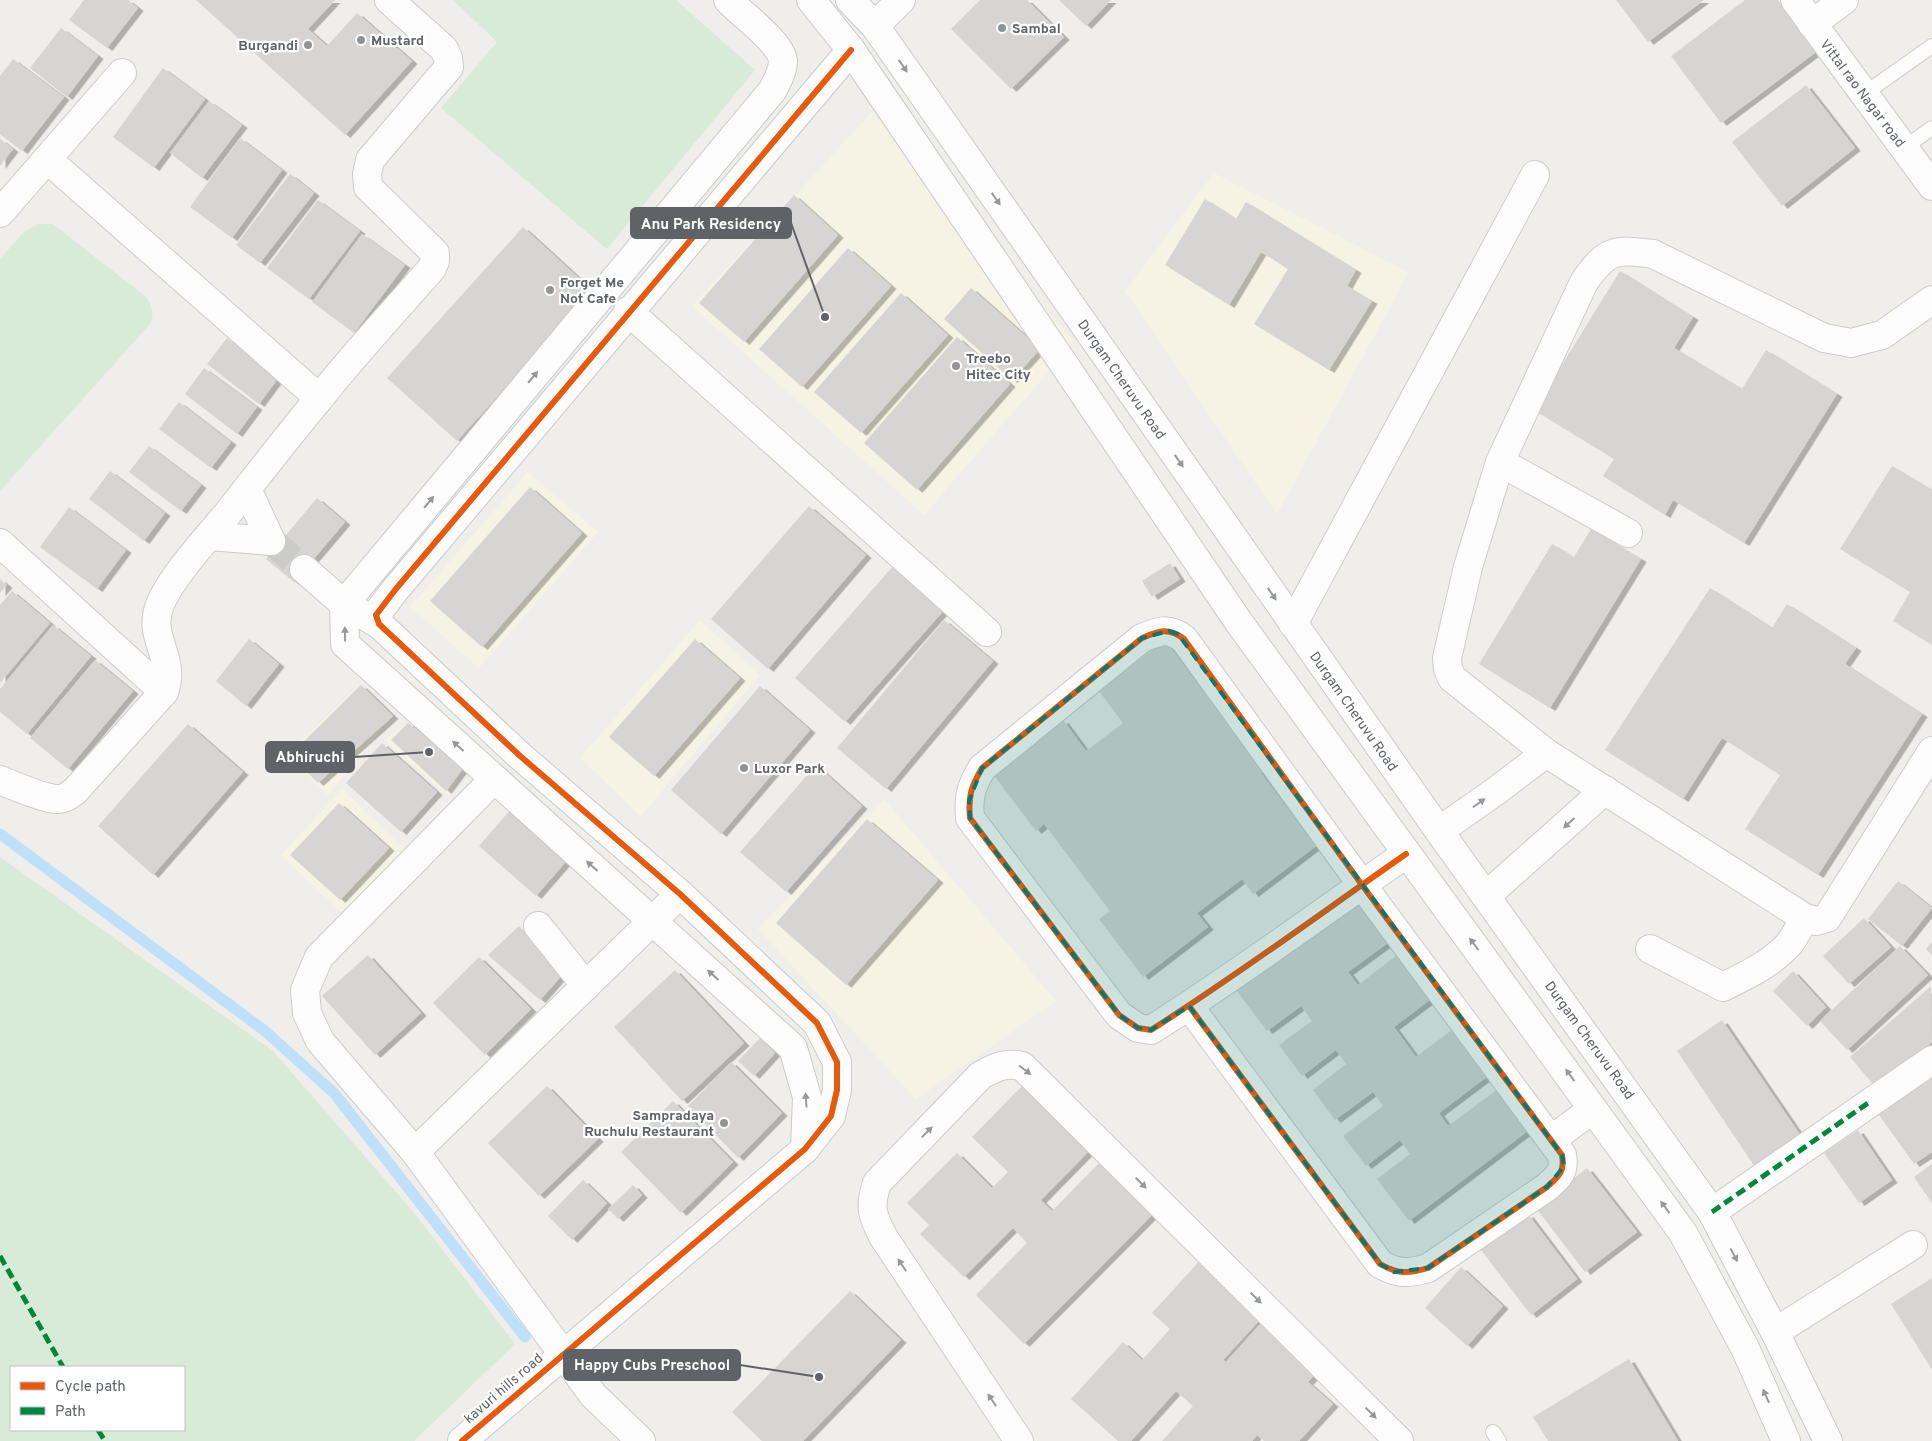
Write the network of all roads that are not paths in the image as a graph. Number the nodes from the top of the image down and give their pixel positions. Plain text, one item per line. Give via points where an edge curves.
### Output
1 (389, 0) edge
2 (728, 0) edge
3 (811, 0) edge
4 (901, 0) edge
5 (1795, 0) edge
6 (1844, 0) edge
7 (861, 11) edge
8 (1812, 24) junction
9 (843, 41) junction
10 (1932, 46) edge
11 (122, 72) dead end
12 (1864, 94) junction
13 (1932, 128) edge
14 (1904, 148) junction
15 (47, 159) junction
16 (1534, 175) dead end
17 (1932, 186) edge
18 (0, 213) edge
19 (1932, 300) edge
20 (628, 311) junction
21 (319, 398) junction
22 (1500, 462) junction
23 (247, 489) junction
24 (1628, 533) dead end
25 (209, 536) junction
26 (0, 543) edge
27 (304, 569) tunnel mouth
28 (344, 604) junction
29 (379, 624) junction
30 (1293, 624) junction
31 (987, 632) dead end
32 (1315, 655) junction
33 (1281, 680) junction
34 (164, 692) junction
35 (1932, 751) edge
36 (1546, 753) junction
37 (494, 779) junction
38 (0, 780) edge
39 (1605, 790) junction
40 (1439, 831) junction
41 (1406, 854) junction
42 (1362, 885) junction
43 (680, 894) junction
44 (1486, 896) junction
45 (1805, 918) junction
46 (653, 921) junction
47 (538, 926) dead end
48 (1650, 949) dead end
49 (586, 986) junction
50 (1189, 1006) junction
51 (1932, 1060) edge
52 (1594, 1109) junction
53 (1551, 1140) junction
54 (805, 1149) junction
55 (415, 1152) junction
56 (1712, 1212) junction
57 (1683, 1232) junction
58 (1914, 1245) dead end
59 (1775, 1332) junction
60 (562, 1354) junction
61 (462, 1441) edge
62 (641, 1441) edge
63 (1019, 1441) edge
64 (1399, 1441) edge
65 (1786, 1441) edge
66 (1828, 1441) edge

1 - 21 street via 444,49 449,67 370,160 368,187 428,246 435,254 435,261
28 -> 2 street via 772,90 783,61 779,48
3 - 9 street
4 - 7 street
5 - 8 street, Vittal rao Nagar road
6 - 8 street
7 - 9 street
7 -> 30 street, Durgam Cheruvu Road
8 - 12 street, Vittal rao Nagar road
9 - 20 street
9 - 33 street
10 - 12 lane
11 - 15 street
12 - 14 street, Vittal rao Nagar road
13 - 14 lane
14 - 17 street, Vittal rao Nagar road
15 - 18 street
15 - 21 street
16 - 30 street
19 - 22 street via 1882,335 1851,343 1824,338 1653,254 1613,252 1596,265 1584,282
20 - 29 street via 376,615
20 - 31 street
21 - 23 street
22 - 24 street
22 - 36 street via 1468,567 1447,658 1448,668 1452,678
23 - 25 street
23 - 25 street via 271,541
25 - 34 street via 173,582 158,611 155,628 168,664
26 - 34 street
27 - 28 street, kavuri hills road
28 - 29 street, kavuri hills road
37 -> 28 street via 345,644
29 - 43 street, kavuri hills road via 518,755
30 - 32 street, Durgam Cheruvu Road
32 - 33 street
32 - 40 street, Durgam Cheruvu Road
33 - 41 street
34 - 38 street via 75,792 66,797 57,799
35 - 45 street via 1827,918 1816,922
36 - 39 street
40 -> 36 street
46 -> 37 street
37 - 55 street via 319,957 305,990 307,1013 320,1041
39 -> 44 street
39 - 45 street
40 - 44 street, Durgam Cheruvu Road
41 - 42 street
52 -> 41 street
42 - 50 street
42 - 50 street via 1184,639 1169,631 1142,638 982,768 973,784 970,818 1119,1015 1138,1028 1151,1030
42 - 53 street
43 - 46 street
43 - 54 street, kavuri hills road via 817,1023 829,1046 836,1062 837,1090 831,1116
44 - 56 street, Durgam Cheruvu Road
45 - 48 street via 1775,958 1723,987
46 - 49 street
54 -> 46 street via 807,1097 793,1048
47 - 49 street
49 - 55 street
50 - 53 street via 1380,1264 1394,1272 1428,1268 1547,1187 1564,1166 1562,1155
51 - 56 street
52 - 53 street
57 -> 52 street
54 - 60 street, kavuri hills road
55 - 60 street
56 - 57 street
56 -> 59 street, Durgam Cheruvu Road
65 -> 57 street via 1745,1348
58 - 59 street
59 - 66 street, Durgam Cheruvu Road
60 - 61 street, kavuri hills road
60 - 62 street via 593,1395
63 -> 64 street via 884,1238 873,1218 872,1200 877,1183 981,1075 1012,1063 1022,1066

